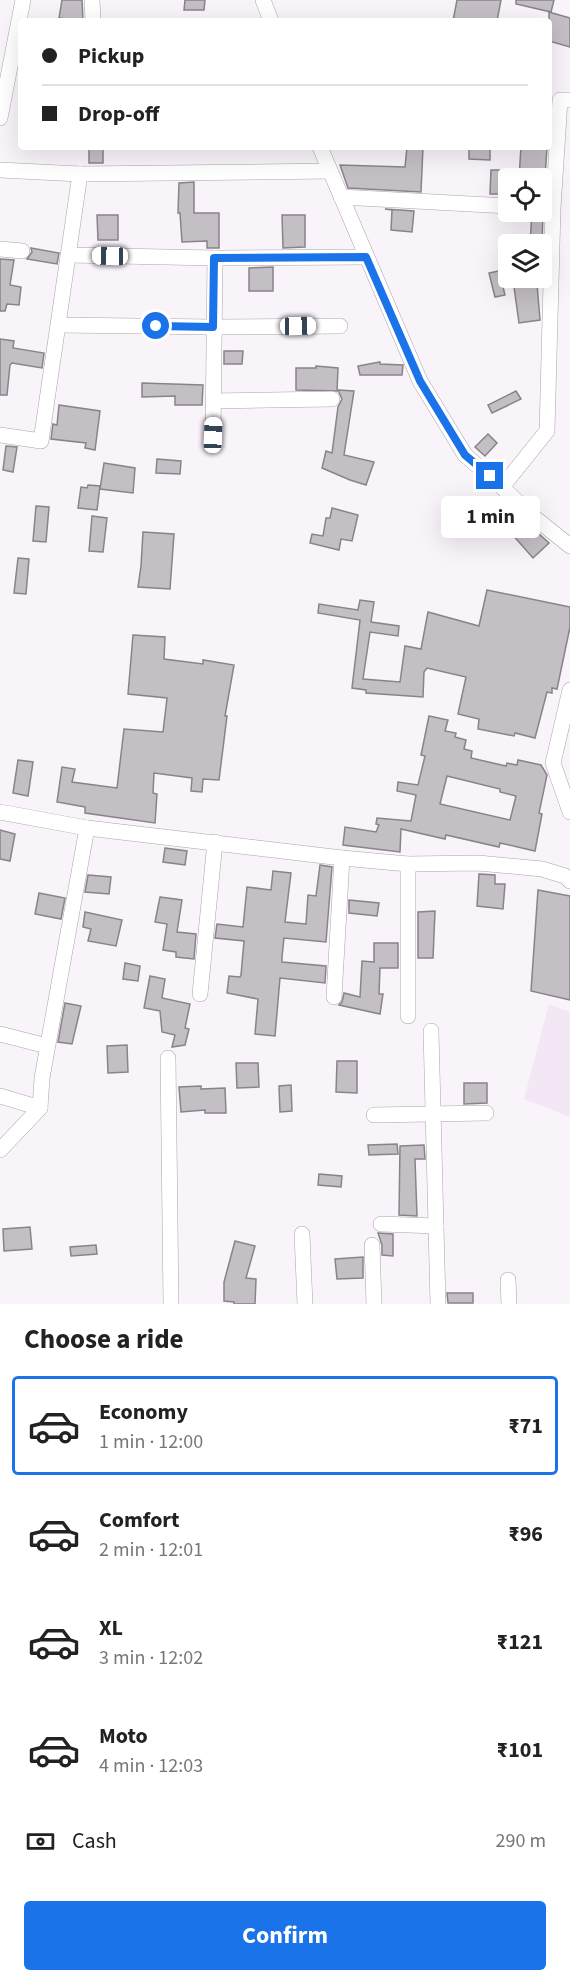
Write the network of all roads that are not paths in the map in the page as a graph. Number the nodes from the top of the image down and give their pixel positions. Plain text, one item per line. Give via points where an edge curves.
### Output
1 (23, 0) edge
2 (92, 0) edge
3 (263, 0) edge
4 (19, 18) edge
5 (93, 18) edge
6 (270, 18) edge
7 (18, 26) edge
8 (570, 100) edge
9 (0, 118) edge
10 (321, 150) edge
11 (0, 170) edge
12 (330, 171) junction
13 (552, 172) edge
14 (80, 174) junction
15 (341, 196) junction
16 (498, 205) edge
17 (548, 222) edge
18 (0, 249) edge
19 (22, 251) dead end
20 (68, 255) junction
21 (366, 257) junction
22 (214, 258) junction
23 (59, 325) junction
24 (340, 326) dead end
25 (213, 327) junction
26 (333, 399) dead end
27 (214, 401) junction
28 (0, 435) edge
29 (213, 435) dead end
30 (502, 487) junction
31 (570, 546) edge
32 (570, 690) edge
33 (0, 812) edge
34 (570, 812) edge
35 (87, 828) junction
36 (215, 842) junction
37 (342, 858) junction
38 (408, 864) junction
39 (570, 880) edge
40 (200, 994) dead end
41 (334, 997) dead end
42 (408, 1016) dead end
43 (431, 1031) dead end
44 (0, 1034) edge
45 (47, 1046) junction
46 (168, 1058) dead end
47 (0, 1096) edge
48 (40, 1108) junction
49 (486, 1113) dead end
50 (374, 1115) dead end
51 (433, 1115) junction
52 (0, 1150) edge
53 (381, 1224) dead end
54 (435, 1226) junction
55 (302, 1234) dead end
56 (372, 1245) dead end
57 (508, 1280) dead end
58 (171, 1304) edge
59 (305, 1304) edge
60 (374, 1304) edge
61 (438, 1304) edge
62 (509, 1304) edge

1 - 4 street
2 - 5 street
3 - 6 street
7 - 9 street
8 - 13 street via 560,100
10 - 12 street
11 - 14 street
12 - 14 street
12 - 15 street
14 - 20 street
15 - 16 street
15 - 21 street
17 - 30 street via 547,431
18 - 19 street
20 - 22 street
20 - 23 street
21 - 22 street
21 - 30 street via 420,381 465,455
22 - 25 street
23 - 25 street
23 - 28 street via 41,441
24 - 25 street
25 - 27 street
26 - 27 street
27 - 29 street
30 - 31 street
32 - 34 street via 553,763
33 - 35 street
35 - 36 street
35 - 45 street
36 - 37 street
36 - 40 street
37 - 38 street
37 - 41 street
38 - 39 street via 478,863 542,869
38 - 42 street
43 - 51 street
44 - 45 street
45 - 48 street
46 - 58 street
47 - 48 street
48 - 52 street
49 - 51 street
50 - 51 street
51 - 54 street
53 - 54 street
54 - 61 street
55 - 59 street
56 - 60 street
57 - 62 street

